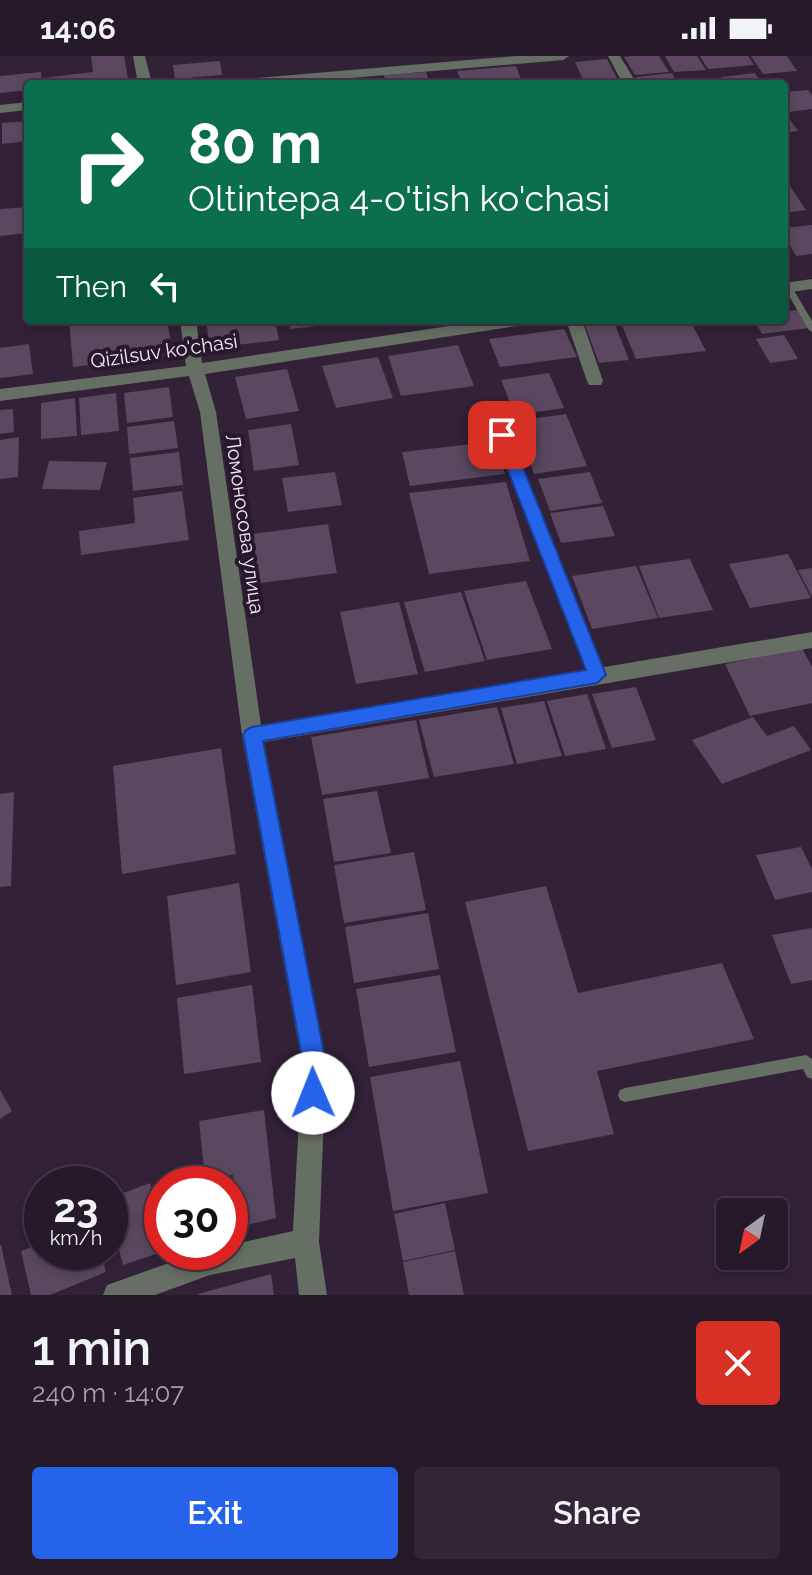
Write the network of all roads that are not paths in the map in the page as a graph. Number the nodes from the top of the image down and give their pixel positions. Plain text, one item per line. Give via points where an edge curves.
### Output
1 (139, 56) edge
2 (563, 56) edge
3 (614, 56) edge
4 (439, 68) junction
5 (144, 80) edge
6 (284, 80) edge
7 (438, 80) edge
8 (628, 80) edge
9 (24, 106) edge
10 (0, 109) edge
11 (812, 284) edge
12 (788, 287) edge
13 (788, 290) edge
14 (189, 324) edge
15 (497, 324) edge
16 (575, 324) edge
17 (812, 329) edge
18 (195, 370) junction
19 (595, 381) dead end
20 (0, 395) edge
21 (502, 435) dead end
22 (812, 640) edge
23 (597, 675) junction
24 (252, 735) junction
25 (812, 1072) edge
26 (625, 1095) dead end
27 (306, 1242) junction
28 (117, 1295) edge
29 (313, 1295) edge

1 - 5 street
2 - 4 street
3 - 8 street
4 - 6 street
4 - 7 street
9 - 10 street
11 - 12 street
13 - 17 lane
14 - 18 street, Ломоносова улица
15 - 18 street, Qizilsuv ko'chasi
16 - 19 street
18 - 20 street, Qizilsuv ko'chasi
18 - 24 street, Ломоносова улица via 208,412
21 - 23 lane
22 - 23 street
23 - 24 street
24 - 27 street, Ломоносова улица via 314,1063
25 - 26 lane via 806,1062
27 - 28 street via 210,1262
27 - 29 street, Ломоносова улица

